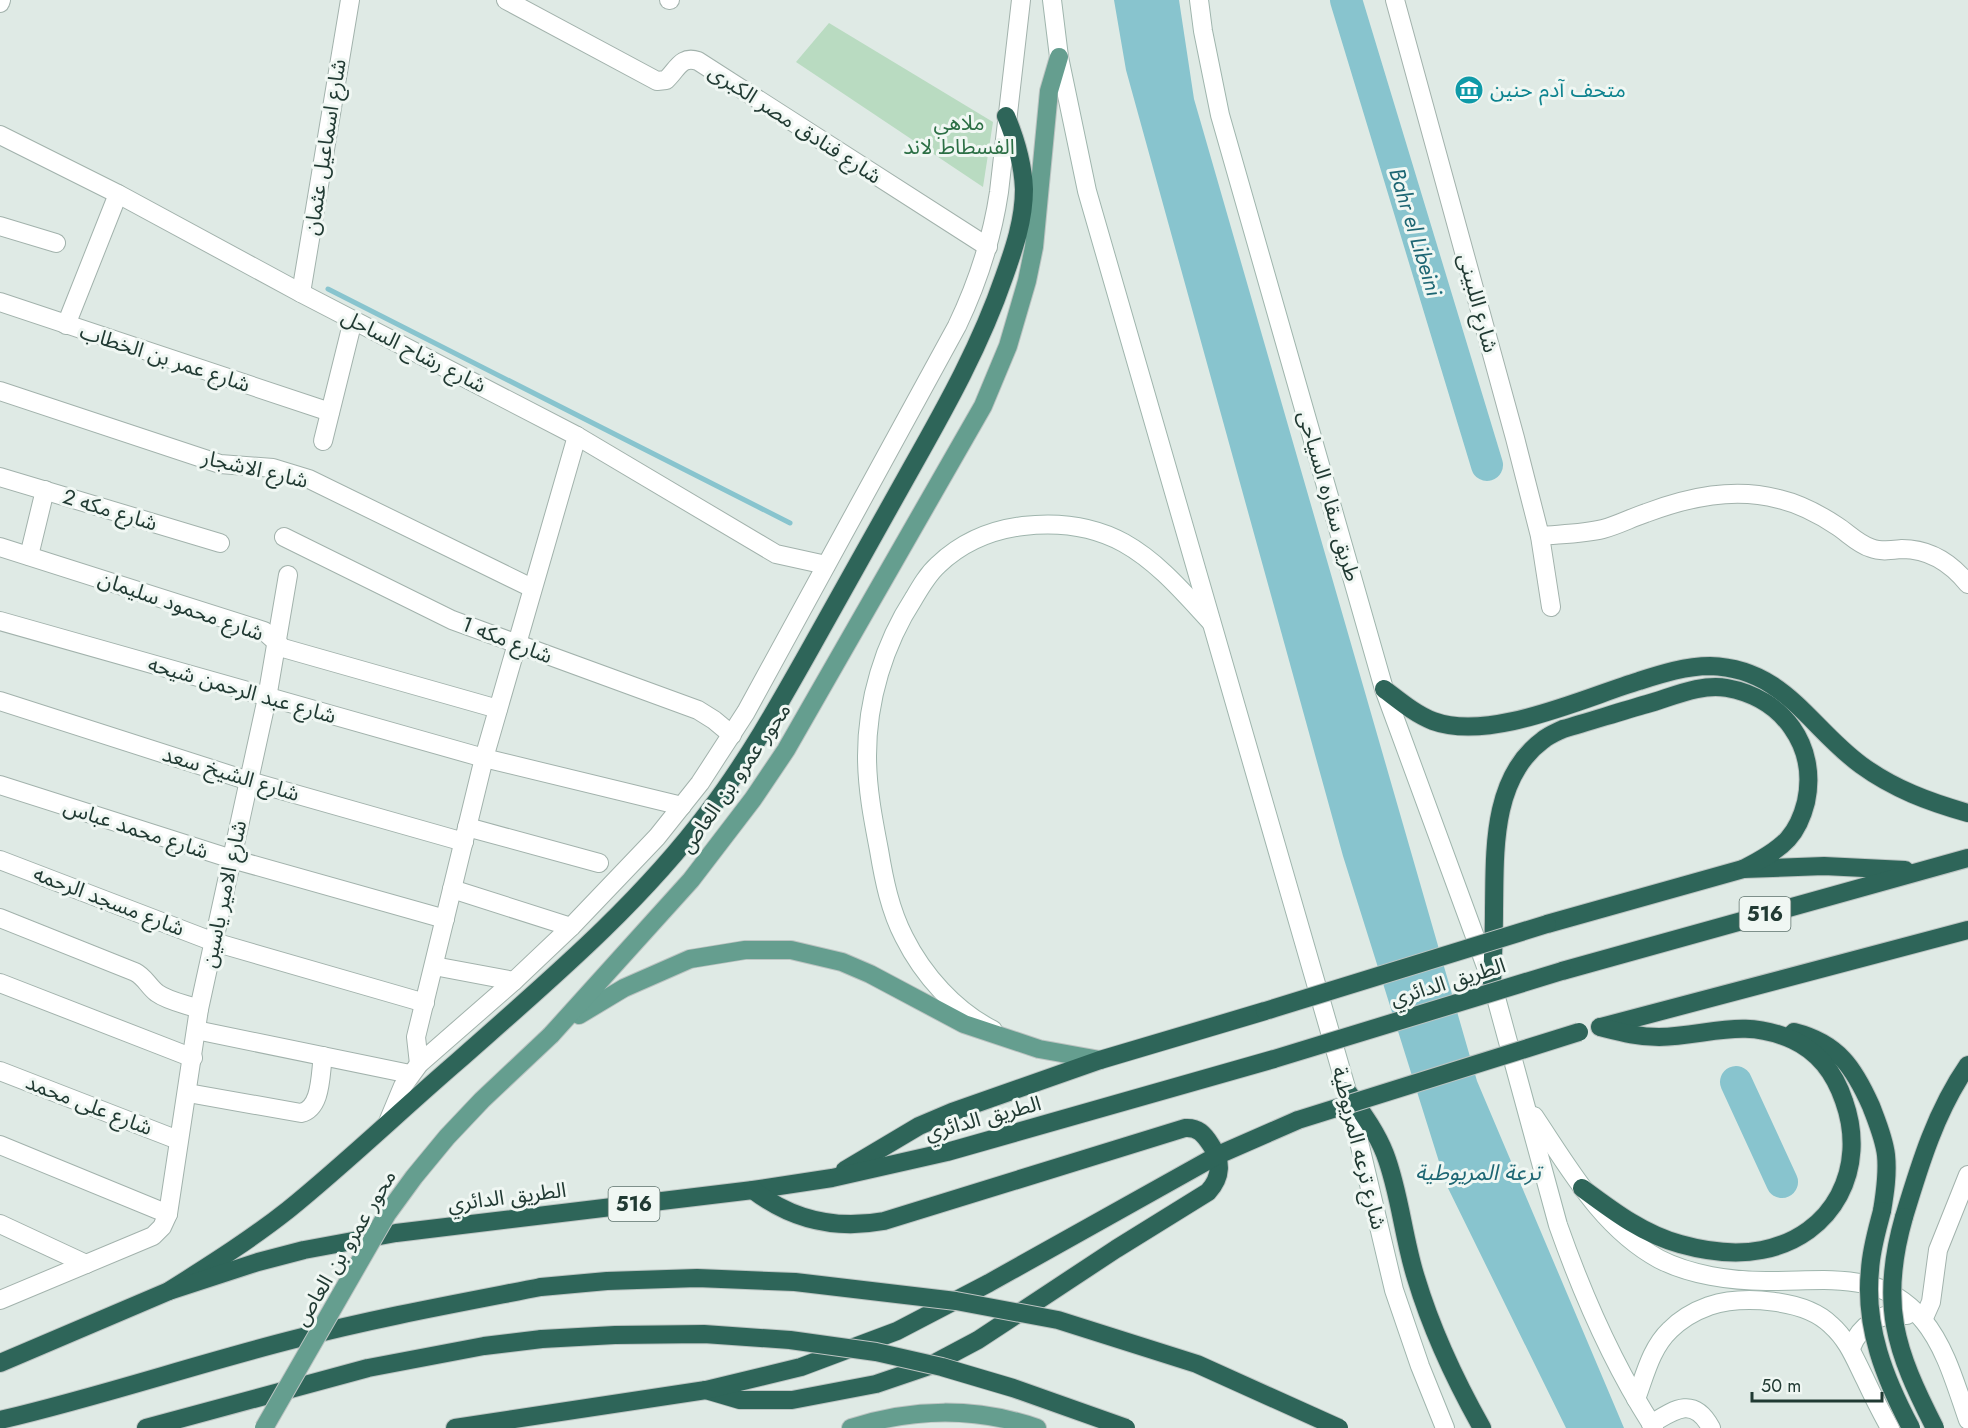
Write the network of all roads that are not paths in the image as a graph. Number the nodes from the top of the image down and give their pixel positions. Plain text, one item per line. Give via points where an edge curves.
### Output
1 (350, 0) edge
2 (506, 0) edge
3 (1021, 0) edge
4 (1052, 0) edge
5 (1199, 0) edge
6 (1395, 0) edge
7 (1059, 57) junction
8 (1006, 116) junction
9 (0, 135) edge
10 (118, 194) junction
11 (0, 226) edge
12 (56, 243) dead end
13 (988, 247) junction
14 (301, 293) junction
15 (0, 303) edge
16 (352, 320) junction
17 (66, 325) junction
18 (0, 391) edge
19 (330, 412) junction
20 (577, 436) junction
21 (323, 441) dead end
22 (0, 477) edge
23 (45, 490) junction
24 (1540, 536) junction
25 (284, 537) dead end
26 (220, 543) dead end
27 (0, 547) edge
28 (29, 556) junction
29 (826, 565) junction
30 (288, 575) dead end
31 (1968, 584) edge
32 (532, 588) junction
33 (1551, 607) dead end
34 (0, 621) edge
35 (1212, 623) junction
36 (276, 642) junction
37 (516, 644) junction
38 (1384, 689) junction
39 (267, 698) junction
40 (0, 701) edge
41 (498, 709) junction
42 (732, 735) junction
43 (484, 759) junction
44 (249, 781) junction
45 (0, 785) edge
46 (682, 806) junction
47 (1968, 813) edge
48 (466, 834) junction
49 (1968, 858) edge
50 (232, 859) junction
51 (0, 860) edge
52 (599, 863) dead end
53 (1743, 869) junction
54 (1922, 871) junction
55 (452, 889) junction
56 (0, 918) edge
57 (445, 919) junction
58 (571, 927) junction
59 (1968, 930) edge
60 (214, 942) junction
61 (434, 966) junction
62 (514, 981) junction
63 (0, 983) edge
64 (1492, 983) junction
65 (424, 1003) junction
66 (199, 1009) junction
67 (1600, 1027) junction
68 (196, 1030) junction
69 (1766, 1030) junction
70 (551, 1035) junction
71 (1014, 1040) junction
72 (323, 1056) junction
73 (193, 1058) junction
74 (1100, 1060) junction
75 (1968, 1065) edge
76 (414, 1069) junction
77 (0, 1071) edge
78 (1347, 1091) junction
79 (188, 1093) junction
80 (1525, 1102) junction
81 (388, 1122) junction
82 (178, 1140) junction
83 (0, 1145) edge
84 (1218, 1155) junction
85 (1968, 1175) edge
86 (831, 1178) junction
87 (1582, 1188) junction
88 (753, 1190) junction
89 (168, 1214) junction
90 (0, 1224) edge
91 (86, 1264) junction
92 (0, 1285) edge
93 (169, 1291) junction
94 (17, 1293) junction
95 (0, 1300) edge
96 (1923, 1320) junction
97 (1851, 1348) junction
98 (0, 1363) edge
99 (705, 1390) junction
100 (1636, 1400) junction
101 (0, 1420) edge
102 (1968, 1420) edge
103 (1653, 1426) edge
104 (146, 1428) edge
105 (264, 1428) edge
106 (455, 1428) edge
107 (851, 1428) edge
108 (1037, 1428) edge
109 (1126, 1428) edge
110 (1339, 1428) edge
111 (1444, 1428) edge
112 (1482, 1428) edge
113 (1711, 1428) edge
114 (1890, 1428) edge
115 (1911, 1428) edge
116 (1935, 1428) edge

1 - 14 street, شارع اسماعيل عثمان
2 - 13 street, شارع فنادق مصر الكبرى via 657,81 666,80 686,59 698,61
3 - 8 street
4 - 7 street
5 - 38 street, طريق سقاره السياحى via 1220,115
6 - 24 street, شارع اللبينى
7 - 35 street via 1087,191
7 - 70 main road, محور عمرو بن العاص via 1049,91 1034,247 1027,281 1008,346 983,406 786,750 753,799 664,912
8 - 13 street via 999,192
8 - 81 highway via 1021,162 1023,209 993,309 948,403 756,744 710,811 658,873 562,968
9 - 10 street, شارع رشاح الساحل
10 - 14 street, شارع رشاح الساحل
10 - 17 street
11 - 12 street
13 - 29 street via 957,326
14 - 16 street, شارع رشاح الساحل
15 - 17 street, شارع عمر بن الخطاب
16 - 19 street
16 - 20 street, شارع رشاح الساحل
17 - 19 street, شارع عمر بن الخطاب
18 - 32 street, شارع الاشجار via 220,464 273,468 309,479
19 - 21 street
20 - 29 street, شارع رشاح الساحل via 776,554
20 - 32 street
22 - 23 street, شارع مكه 2
23 - 26 street, شارع مكه 2
23 - 28 street
24 - 31 street via 1603,529 1699,498 1740,493 1761,495 1802,506 1872,549 1917,550 1934,556 1951,566
24 - 33 street, شارع اللبينى
25 - 37 street, شارع مكه 1 via 452,620
27 - 28 street, شارع محمود سليمان
28 - 36 street, شارع محمود سليمان via 264,631
29 - 42 street
30 - 36 street, شارع الامير ياسين
32 - 37 street
34 - 39 street, شارع عبد الرحمن شيحه
35 - 71 street via 1147,558 1122,542 1068,525 1039,524 1002,530 958,548 936,566 895,631 872,704 867,754 870,806 892,910 919,962 951,1001
35 - 78 street, شارع ترعه المريوطية
36 - 39 street, شارع الامير ياسين
36 - 41 street, شارع محمود سليمان via 283,648
37 - 41 street
37 - 42 street, شارع مكه 1 via 698,710
38 - 47 highway via 1432,721 1464,728 1538,714 1669,671 1709,666 1737,670 1769,682 1861,765 1893,786
38 - 64 street, طريق سقاره السياحى
39 - 43 street, شارع عبد الرحمن شيحه
39 - 44 street, شارع الامير ياسين
40 - 44 street, شارع الشيخ سعد
41 - 43 street
42 - 46 street
43 - 46 street
43 - 48 street
44 - 48 street, شارع الشيخ سعد
44 - 50 street, شارع الامير ياسين
45 - 50 street, شارع محمد عباس
46 - 58 street via 630,868
48 - 52 street
48 - 55 street
49 - 54 highway, الطريق الدائري / 516
50 - 57 street, شارع محمد عباس
50 - 60 street, شارع الامير ياسين
51 - 60 street, شارع مسجد الرحمه
53 - 54 highway via 1824,866
53 - 64 highway via 1768,856 1789,838 1803,814 1809,786 1806,758 1795,731 1777,710 1752,695 1734,690 1696,689 1563,729 1528,754 1499,813
53 - 74 highway, bridge via 1547,924
54 - 86 highway, الطريق الدائري / 516, bridge via 1562,971 1274,1059 946,1152
55 - 57 street
55 - 58 street
56 - 66 street via 142,975 164,997
57 - 61 street
58 - 62 street
59 - 67 highway
60 - 65 street, شارع مسجد الرحمه
60 - 66 street, شارع الامير ياسين
61 - 62 street
61 - 65 street
62 - 76 street
63 - 73 street
64 - 80 street
65 - 76 street
66 - 68 street, شارع الامير ياسين
67 - 69 highway via 1659,1037 1736,1028
67 - 84 highway, bridge via 1298,1120
68 - 72 street
68 - 73 street, شارع الامير ياسين
69 - 87 highway via 1810,1050 1824,1063 1847,1109 1852,1141 1849,1172 1834,1205 1815,1224 1794,1239 1760,1250 1698,1248 1636,1226
69 - 115 highway, bridge via 1795,1032 1820,1041 1839,1054 1862,1085 1883,1139 1887,1171 1869,1271 1872,1322 1886,1377
70 - 71 main road via 606,998 690,959 745,950 791,950 842,962 964,1024
70 - 105 main road, محور عمرو بن العاص, bridge via 475,1107 414,1177 387,1214
71 - 74 main road via 1039,1049
72 - 76 street
72 - 79 street via 316,1102 306,1112
73 - 79 street, شارع الامير ياسين
74 - 86 highway via 935,1119
75 - 116 highway, bridge via 1924,1152 1904,1217 1893,1275 1892,1304 1903,1360
76 - 81 street via 402,1086
77 - 82 street, شارع على محمد
78 - 111 street, شارع ترعه المريوطية via 1394,1290
78 - 112 highway via 1384,1153 1429,1317 1445,1358
79 - 82 street, شارع الامير ياسين
80 - 87 street
80 - 100 street via 1570,1260
81 - 93 highway via 286,1211
82 - 89 street, شارع الامير ياسين
83 - 89 street
84 - 88 highway via 1200,1130 1185,1128 867,1224 832,1224 798,1216
84 - 99 highway via 897,1331 801,1367
84 - 99 highway via 1220,1172 1208,1192 978,1340 929,1366 876,1384 792,1400 740,1400
85 - 96 street via 1938,1250 1931,1302
86 - 88 highway, الطريق الدائري / 516
87 - 96 street via 1629,1238 1680,1268 1753,1281 1861,1282 1901,1300
88 - 93 highway, الطريق الدائري / 516 via 396,1233 258,1262
89 - 91 street via 153,1236
90 - 91 street
91 - 94 street
92 - 94 street
93 - 98 highway, الطريق الدائري / 516
94 - 95 street
96 - 97 street via 1904,1314 1875,1319 1860,1331
96 - 102 street via 1940,1349
97 - 100 street via 1829,1322 1800,1306 1767,1301 1723,1302 1694,1313 1670,1330 1653,1352
97 - 114 street
99 - 106 highway
100 - 103 street
101 - 110 highway, bridge via 295,1339 418,1310 541,1287 697,1278 795,1282 956,1301 1058,1320 1197,1364
103 - 113 street via 1674,1410 1685,1407 1695,1409
104 - 109 highway, bridge via 368,1368 460,1350 542,1338 704,1334 876,1352 1012,1388
107 - 108 main road via 896,1416 949,1412 1002,1418

